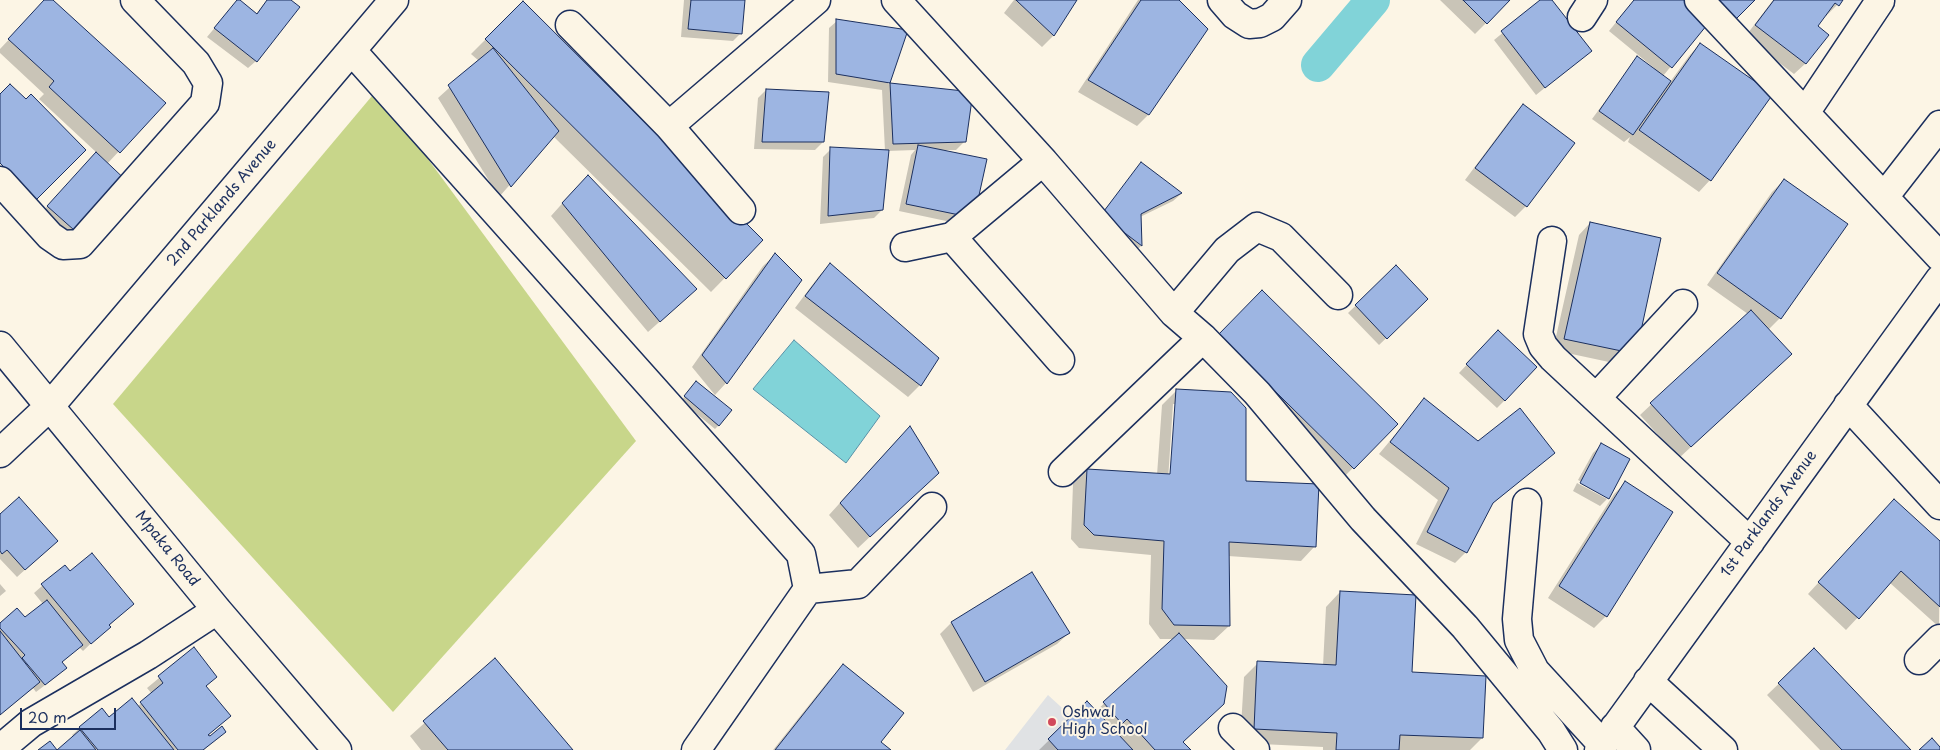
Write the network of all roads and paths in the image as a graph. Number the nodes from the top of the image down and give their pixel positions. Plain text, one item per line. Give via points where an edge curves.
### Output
1 (135, 0) edge
2 (394, 0) edge
3 (816, 0) edge
4 (896, 0) edge
5 (1222, 0) edge
6 (1287, 0) edge
7 (1699, 0) edge
8 (1880, 1) edge
9 (570, 25) dead end
10 (352, 51) junction
11 (1805, 113) junction
12 (1940, 125) edge
13 (669, 126) junction
14 (1043, 161) junction
15 (0, 181) edge
16 (1884, 197) junction
17 (742, 210) dead end
18 (952, 237) junction
19 (1552, 241) dead end
20 (904, 247) dead end
21 (1940, 257) edge
22 (1940, 279) edge
23 (1338, 295) dead end
24 (1683, 304) dead end
25 (1174, 313) junction
26 (1203, 338) junction
27 (0, 346) edge
28 (1060, 360) dead end
29 (1596, 398) junction
30 (1848, 405) junction
31 (50, 406) junction
32 (0, 453) edge
33 (1063, 472) dead end
34 (1526, 504) dead end
35 (1940, 506) edge
36 (932, 507) dead end
37 (1750, 542) junction
38 (808, 589) junction
39 (217, 610) junction
40 (1940, 639) edge
41 (1919, 660) dead end
42 (1648, 681) junction
43 (1233, 728) dead end
44 (1605, 741) edge
45 (0, 749) edge
46 (337, 750) edge
47 (696, 750) edge
48 (1255, 750) edge
49 (1563, 750) edge
50 (1636, 750) edge
51 (1723, 750) edge

1 - 15 street via 196,64 208,83 205,104 80,244 63,245 50,236
2 - 10 street, 2nd Parklands Avenue
3 - 13 street
4 - 14 street
5 - 6 street via 1235,15 1249,24 1272,17
7 - 11 street
8 - 11 street
9 - 13 street
10 - 31 street, 2nd Parklands Avenue
10 - 38 street via 801,554
11 - 16 street
12 - 16 street
13 - 17 street
14 - 18 street
14 - 25 street
16 - 21 street
18 - 20 street
18 - 28 street
19 - 29 street via 1538,334 1553,358
22 - 30 street, 1st Parklands Avenue
23 - 25 street via 1280,238 1257,227 1227,250
24 - 29 street
25 - 26 street
26 - 33 street
26 - 49 street via 1258,393 1363,519 1465,627 1542,719
27 - 31 street, Mpaka Road
29 - 37 street
30 - 35 street
30 - 37 street, 1st Parklands Avenue
31 - 32 street, 2nd Parklands Avenue
31 - 39 street, Mpaka Road
34 - 44 street via 1517,619 1519,640 1535,671
36 - 38 street via 858,584
37 - 42 street, 1st Parklands Avenue
38 - 47 street
39 - 45 street via 32,723
39 - 46 street, Mpaka Road
40 - 41 street
42 - 44 street, 1st Parklands Avenue
42 - 51 street
43 - 48 street
44 - 50 street

